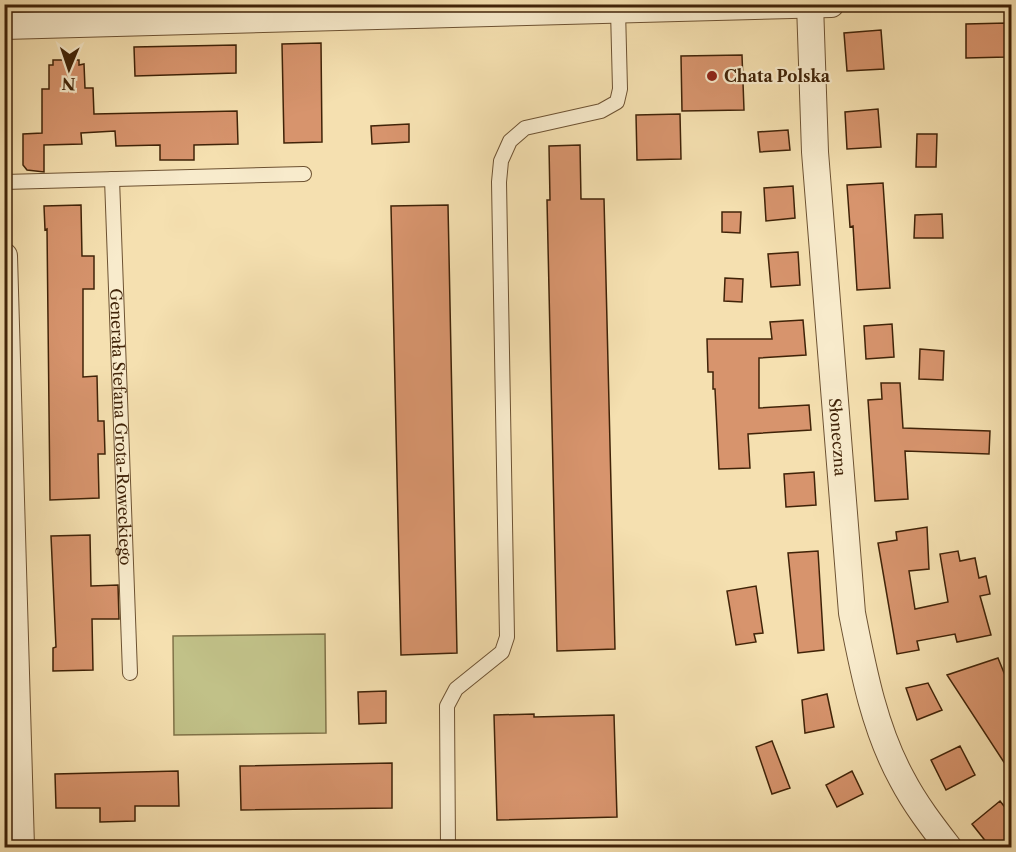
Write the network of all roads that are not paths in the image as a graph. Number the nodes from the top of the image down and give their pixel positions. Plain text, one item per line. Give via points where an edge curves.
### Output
1 (9, 4) edge
2 (831, 4) edge
3 (810, 5) edge
4 (688, 6) edge
5 (618, 10) junction
6 (4, 26) edge
7 (304, 174) dead end
8 (112, 179) junction
9 (4, 182) edge
10 (4, 256) edge
11 (130, 673) dead end
12 (21, 847) edge
13 (448, 848) edge
14 (949, 848) edge

1 - 6 street
2 - 3 street
3 - 4 street
3 - 14 street, Słoneczna via 815,152 852,613 880,731 902,779
4 - 5 street
5 - 6 street
5 - 13 lane via 617,102 601,111 525,128 510,141 501,161 507,637 502,651 456,689 447,706
7 - 8 lane
8 - 9 lane
8 - 11 lane, Generała Stefana Grota-Roweckiego
10 - 12 street

